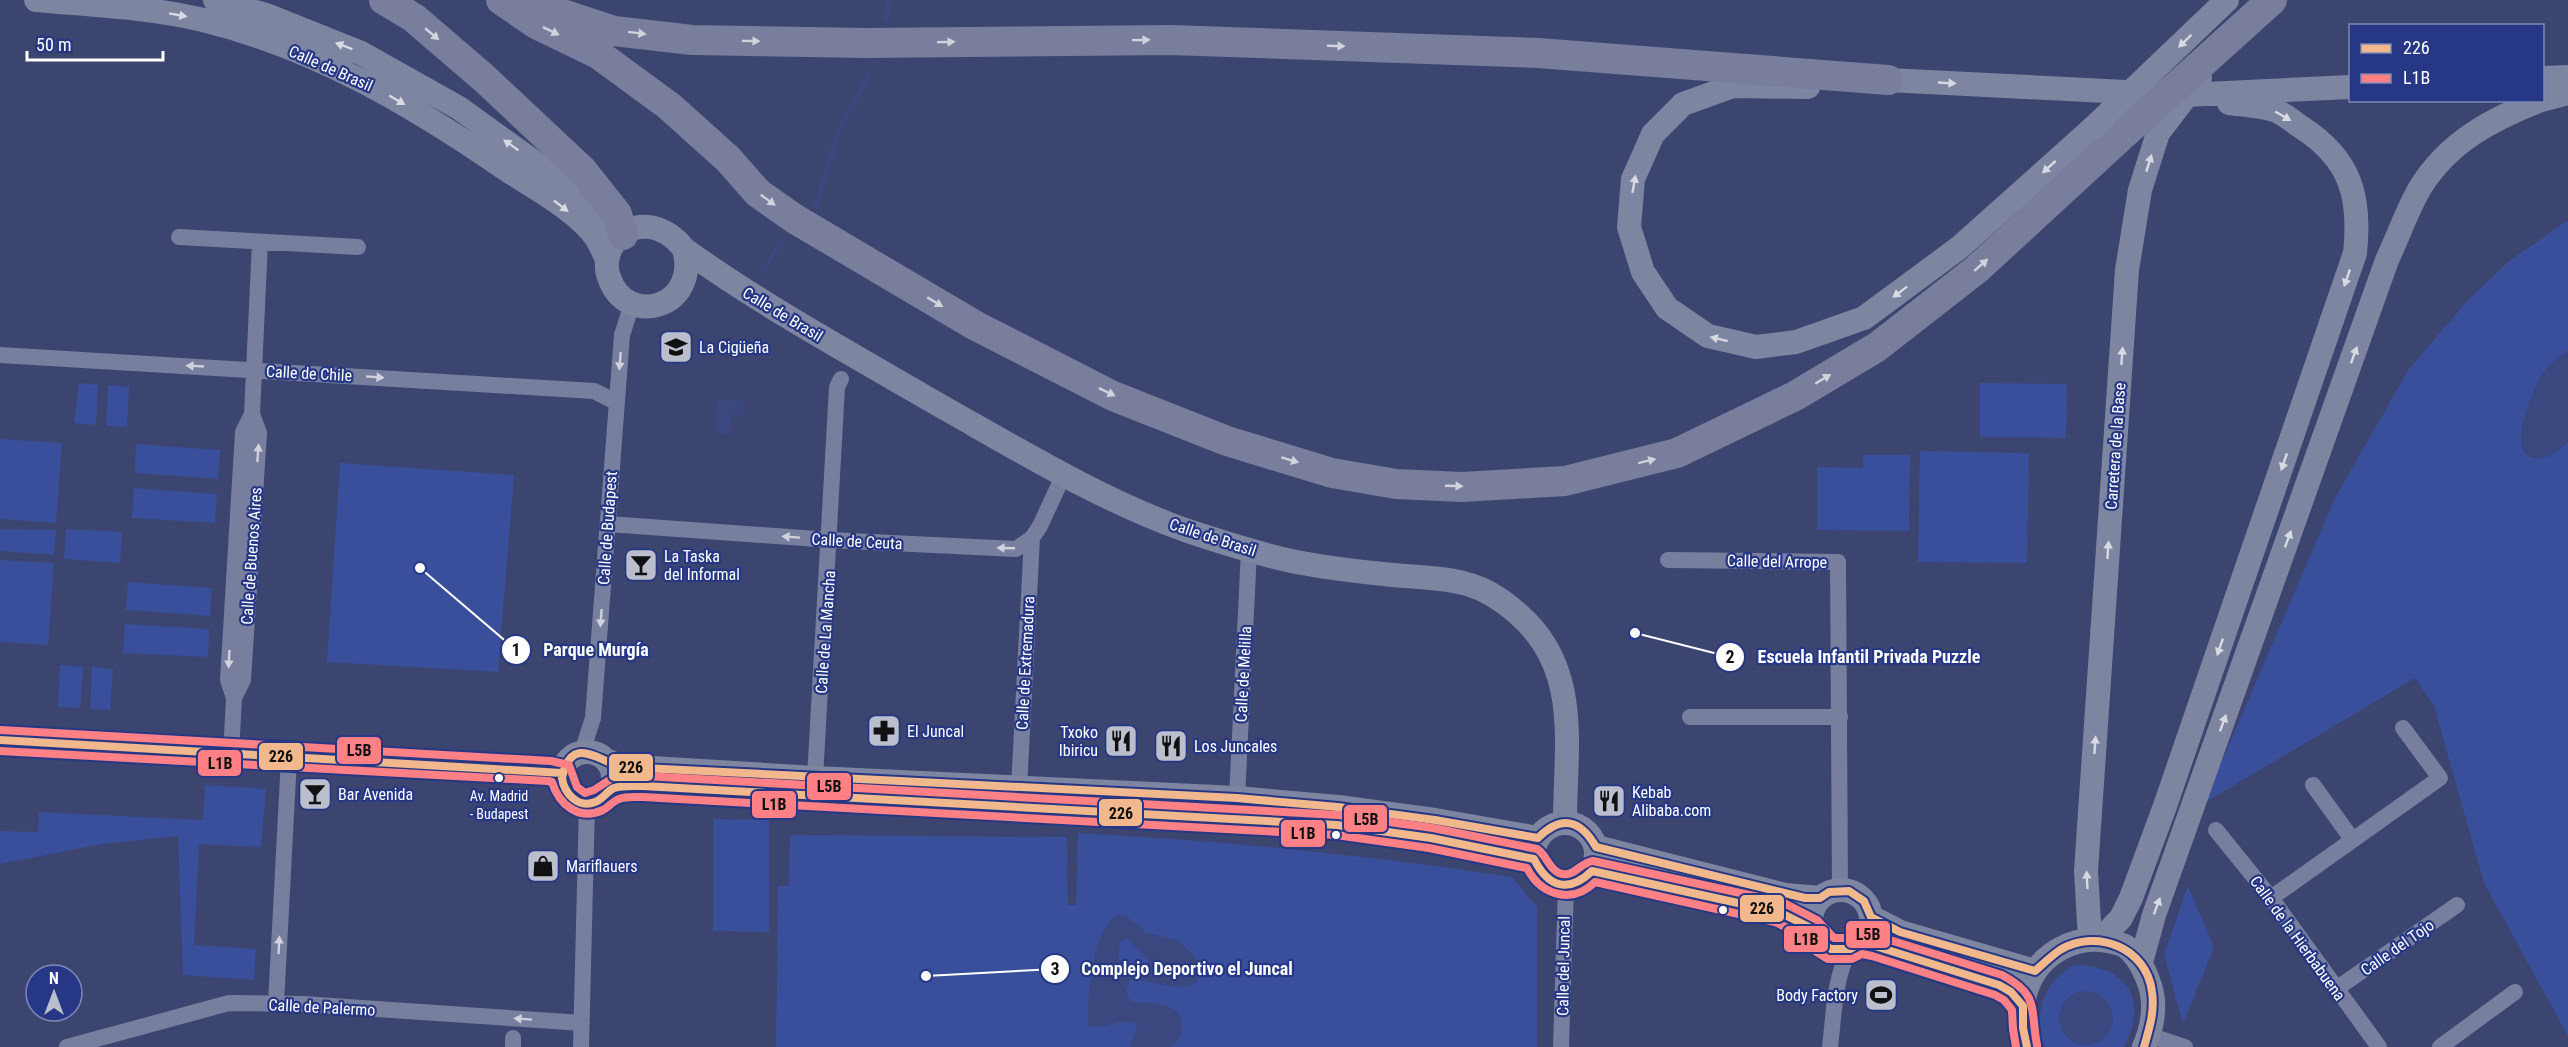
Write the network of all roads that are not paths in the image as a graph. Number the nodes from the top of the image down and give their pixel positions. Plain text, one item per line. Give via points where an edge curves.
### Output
1 (36, 0) edge
2 (215, 0) edge
3 (384, 0) edge
4 (501, 0) edge
5 (520, 0) edge
6 (2227, 0) edge
7 (2272, 0) edge
8 (2568, 77) edge
9 (2544, 78) edge
10 (1888, 80) junction
11 (2349, 87) edge
12 (2568, 93) edge
13 (2185, 95) junction
14 (2544, 99) edge
15 (2537, 102) edge
16 (621, 236) junction
17 (179, 237) dead end
18 (260, 242) junction
19 (358, 247) dead end
20 (684, 249) junction
21 (607, 260) junction
22 (735, 286) junction
23 (680, 290) junction
24 (632, 304) junction
25 (0, 355) edge
26 (254, 369) junction
27 (841, 379) dead end
28 (616, 402) junction
29 (1064, 474) junction
30 (608, 524) junction
31 (1032, 538) junction
32 (830, 540) junction
33 (1249, 550) junction
34 (1668, 560) dead end
35 (1690, 717) dead end
36 (1840, 717) junction
37 (2403, 728) dead end
38 (0, 740) edge
39 (582, 752) junction
40 (231, 754) junction
41 (289, 758) junction
42 (608, 761) junction
43 (562, 773) junction
44 (815, 778) junction
45 (2313, 784) dead end
46 (1019, 788) junction
47 (610, 790) junction
48 (587, 804) junction
49 (1237, 808) junction
50 (1565, 822) junction
51 (2216, 830) dead end
52 (2352, 839) junction
53 (1536, 848) junction
54 (1594, 859) junction
55 (1566, 886) junction
56 (1830, 894) junction
57 (2271, 898) junction
58 (2457, 905) dead end
59 (1871, 917) junction
60 (1812, 928) junction
61 (2095, 939) junction
62 (1855, 946) junction
63 (2141, 962) junction
64 (2035, 971) junction
65 (2336, 989) junction
66 (2515, 992) dead end
67 (276, 1004) junction
68 (2023, 1006) junction
69 (582, 1023) junction
70 (2146, 1041) edge
71 (67, 1047) edge
72 (581, 1047) edge
73 (1561, 1047) edge
74 (1830, 1047) edge
75 (2027, 1047) edge
76 (2185, 1047) edge
77 (2379, 1047) edge
78 (2440, 1047) edge

1 -> 21 street, Calle de Brasil via 202,20 256,35 348,72 445,128 549,196 596,238
16 -> 2 street, Calle de Brasil via 548,172 459,108 361,52
3 -> 16 highway via 414,18 486,79 583,171 617,214
4 -> 7 highway, bridge via 536,24 598,54 669,106 728,159 758,193 795,219 976,326 1113,396 1227,441 1332,473 1396,484 1462,487 1565,481 1677,453 1795,396 1877,347 1977,269
5 -> 10 highway via 615,31 692,40 867,43 1172,39 1538,53
6 -> 10 street, bridge via 1960,247 1864,318 1796,342 1756,348 1708,336 1666,308 1643,272 1629,227 1633,179 1653,134 1683,104 1733,86 1819,87
61 -> 7 street, Carretera de la Base, bridge via 2086,870 2127,270 2140,190 2158,133 2197,81
8 - 9 street
10 -> 13 street
11 - 13 street
12 - 14 street
13 -> 61 street via 2276,111 2313,135 2338,159 2351,181 2358,222 2355,253 2131,898 2121,918
63 -> 15 street via 2154,915 2387,260 2420,188 2451,148 2500,116
16 - 20 street via 635,228 649,227 663,230
16 - 21 street
17 - 18 street
18 - 19 street
18 - 26 street, Calle de Buenos Aires
20 - 22 street, Calle de Brasil
20 - 23 street via 686,277
21 - 24 street via 612,286
22 - 23 street, Calle de Brasil
22 - 29 street, Calle de Brasil
23 - 24 street via 658,305
24 -> 28 street, Calle de Budapest via 622,335
26 -> 25 street, Calle de Chile
26 -> 28 street, Calle de Chile via 594,391
26 - 40 street, Calle de Buenos Aires via 252,414 243,432 240,479 228,680 234,698
27 - 32 street, Calle de La Mancha via 837,387
28 - 30 street, Calle de Budapest
29 - 31 street
29 - 33 street, Calle de Brasil via 1183,529
32 -> 30 street, Calle de Ceuta
30 -> 39 street, Calle de Budapest via 593,718
31 -> 32 street, Calle de Ceuta via 1016,549
31 - 46 street, Calle de Extremadura
32 - 44 street, Calle de La Mancha
33 - 49 street, Calle de Melilla
33 - 50 street, Calle de Brasil via 1297,562 1468,585 1488,592 1517,613 1548,647 1563,688 1567,713
34 - 36 street, Calle del Arrope via 1838,562
35 - 36 street
36 - 56 street, Calle del Arrope
37 - 52 street via 2440,778
38 - 40 street
39 - 42 street via 596,753
39 - 43 street via 566,764
40 - 41 street
41 - 43 street
67 -> 41 street
42 - 44 street via 619,766
42 - 47 street via 613,775
43 - 48 street via 567,794
44 - 46 street
45 - 52 street
46 - 49 street
47 - 48 street via 597,802
47 - 49 street via 643,786 794,796
48 - 69 street
49 - 53 street via 1338,807 1435,820
50 - 53 street via 1545,829
50 - 54 street via 1580,826 1590,835
51 - 57 street, Calle de la Hierbabuena
52 - 57 street
53 - 55 street via 1540,873 1552,883
54 - 55 street via 1580,882
54 - 56 street via 1785,894
54 - 60 street via 1779,912
55 - 73 street, Calle del Juncal
56 - 59 street via 1857,895 1869,908
56 - 60 street via 1810,917
57 - 65 street, Calle de la Hierbabuena
58 - 65 street, Calle del Tojo
59 - 62 street via 1867,936
59 - 64 street via 1900,932
60 - 62 street via 1830,949
61 - 63 street via 2124,945
61 - 64 street via 2069,944 2049,956
62 - 68 street via 1894,951 1999,985
62 - 74 street via 1843,962 1839,978
63 - 70 street via 2151,988 2153,1011
64 - 68 street
65 - 77 street, Calle de la Hierbabuena
66 - 78 street
69 -> 67 street, Calle de Palermo
67 - 71 street, Calle de Palermo via 229,1003
68 - 75 street
69 - 72 street
70 - 76 street

